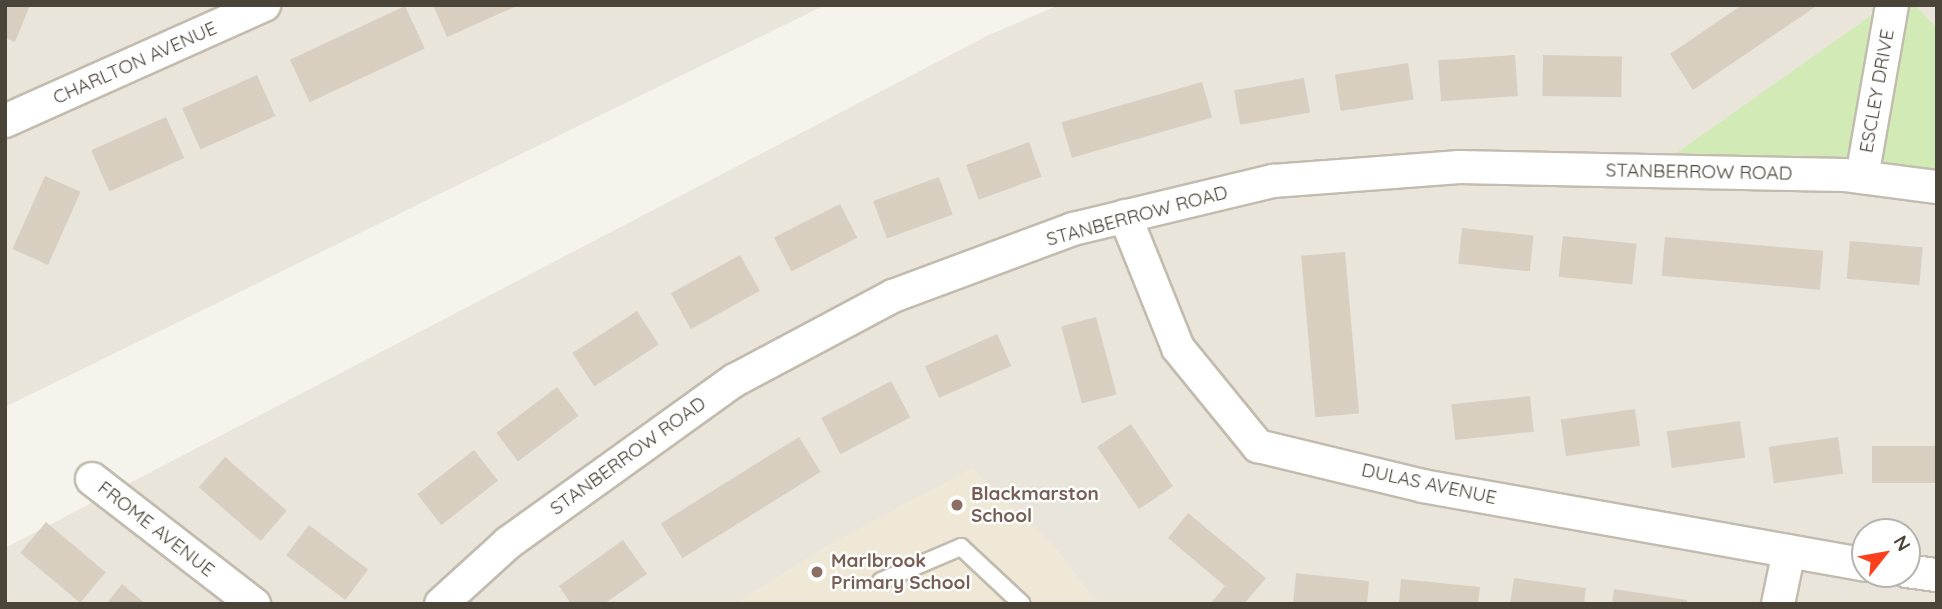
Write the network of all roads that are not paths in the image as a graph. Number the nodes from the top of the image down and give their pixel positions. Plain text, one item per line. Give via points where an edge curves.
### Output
1 (264, 5) edge
2 (1892, 5) edge
3 (5, 121) edge
4 (1862, 177) junction
5 (1937, 187) edge
6 (1125, 216) junction
7 (92, 479) dead end
8 (1789, 551) junction
9 (1851, 562) edge
10 (881, 580) dead end
11 (254, 604) edge
12 (441, 604) edge
13 (1022, 604) edge
14 (1777, 604) edge

1 - 3 street, CHARLTON AVENUE
2 - 4 street, ESCLEY DRIVE
4 - 5 street, STANBERROW ROAD
4 - 6 street, STANBERROW ROAD via 1459,167 1273,181
6 - 8 street, DULAS AVENUE via 1178,348 1258,446 1423,485
6 - 12 street, STANBERROW ROAD via 1073,229 893,296 735,380 508,543
7 - 11 street, FROME AVENUE
8 - 9 street, DULAS AVENUE
8 - 14 street
10 - 13 lane via 961,547

